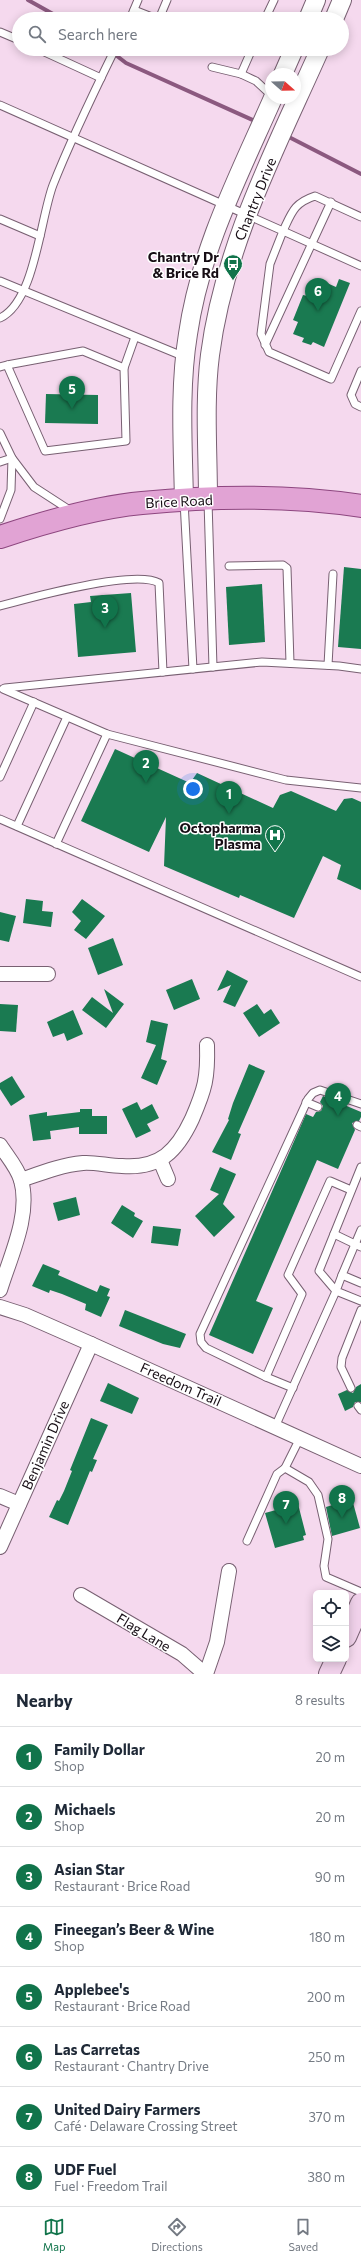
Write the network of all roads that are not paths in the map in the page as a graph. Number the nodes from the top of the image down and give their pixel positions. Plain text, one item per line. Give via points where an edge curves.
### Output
1 (138, 0) edge
2 (167, 0) edge
3 (274, 0) edge
4 (316, 0) edge
5 (342, 0) edge
6 (134, 10) joint
7 (139, 12) edge
8 (161, 12) edge
9 (268, 12) edge
10 (311, 12) edge
11 (337, 12) edge
12 (0, 32) edge
13 (12, 37) edge
14 (53, 56) edge
15 (112, 56) edge
16 (249, 56) edge
17 (291, 56) edge
18 (317, 56) edge
19 (212, 67) dead end
20 (286, 68) edge
21 (241, 74) junction
22 (101, 78) junction
23 (265, 94) edge
24 (269, 104) edge
25 (0, 105) edge
26 (74, 138) junction
27 (331, 202) junction
28 (224, 206) junction
29 (246, 215) junction
30 (361, 217) edge
31 (0, 219) edge
32 (284, 231) junction
33 (40, 236) junction
34 (312, 244) junction
35 (361, 266) edge
36 (0, 281) edge
37 (23, 290) junction
38 (361, 311) edge
39 (0, 318) edge
40 (135, 337) junction
41 (265, 345) junction
42 (185, 357) junction
43 (4, 366) edge
44 (124, 368) junction
45 (361, 371) edge
46 (361, 407) edge
47 (0, 433) edge
48 (12, 458) junction
49 (0, 462) edge
50 (208, 500) junction
51 (184, 501) junction
52 (361, 506) edge
53 (78, 515) junction
54 (0, 519) edge
55 (0, 537) edge
56 (229, 566) dead end
57 (333, 574) dead end
58 (0, 606) edge
59 (290, 663) junction
60 (328, 665) junction
61 (213, 667) junction
62 (193, 669) junction
63 (361, 669) edge
64 (163, 672) junction
65 (1, 688) edge
66 (34, 702) junction
67 (67, 717) junction
68 (107, 734) junction
69 (0, 777) edge
70 (361, 788) edge
71 (0, 818) edge
72 (17, 826) junction
73 (56, 844) junction
74 (0, 974) edge
75 (48, 974) dead end
76 (361, 977) edge
77 (207, 1045) dead end
78 (306, 1102) junction
79 (361, 1104) edge
80 (318, 1107) dead end
81 (0, 1145) edge
82 (160, 1160) junction
83 (361, 1167) edge
84 (168, 1179) dead end
85 (21, 1180) junction
86 (358, 1182) edge
87 (350, 1190) junction
88 (361, 1230) edge
89 (334, 1234) junction
90 (358, 1245) edge
91 (342, 1275) junction
92 (361, 1283) edge
93 (0, 1290) edge
94 (336, 1291) junction
95 (361, 1301) edge
96 (0, 1307) edge
97 (361, 1310) edge
98 (91, 1344) junction
99 (266, 1377) junction
100 (293, 1388) junction
101 (351, 1388) dead end
102 (275, 1427) junction
103 (300, 1438) junction
104 (361, 1466) edge
105 (285, 1468) junction
106 (0, 1496) edge
107 (19, 1504) junction
108 (247, 1541) dead end
109 (0, 1547) edge
110 (229, 1571) dead end
111 (361, 1592) edge
112 (81, 1595) dead end
113 (361, 1603) edge
114 (349, 1630) edge
115 (335, 1662) edge
116 (205, 1674) edge
117 (330, 1674) edge

1 - 6 lane
2 - 8 lane
3 - 9 lane
4 - 10 street
5 - 11 street
6 - 7 lane
12 - 13 lane
14 - 22 lane
15 - 22 lane
16 - 21 lane
17 - 20 street
18 - 29 street, Chantry Drive
19 - 21 lane
21 - 23 lane via 256,81
22 - 26 lane
24 - 28 street, Chantry Drive
25 - 26 lane
26 - 28 lane
26 - 33 lane via 52,187
27 - 30 lane
27 - 32 lane via 315,196 302,200 292,212
27 - 34 lane
28 - 29 lane
28 - 42 street, Chantry Drive via 194,300
29 - 32 lane
29 - 50 street, Chantry Drive via 220,297 210,356 207,408
31 - 33 lane
32 - 34 lane
32 - 41 lane via 270,264 261,334
33 - 37 lane
34 - 35 lane
34 - 41 lane
36 - 37 lane
37 - 39 lane via 9,314
37 - 40 lane
38 - 41 lane via 331,380 269,352
40 - 42 lane
40 - 44 lane
42 - 51 street, Chantry Drive
43 - 44 lane via 83,351
43 - 44 lane via 45,451 126,441
45 - 46 lane via 351,394 355,404
47 - 48 lane
48 - 49 lane
48 - 53 lane via 34,487
48 - 54 lane via 11,490
50 - 51 main road, Brice Road
50 - 52 main road, Brice Road via 283,499
50 - 61 lane
51 - 53 main road, Brice Road via 141,503
51 - 62 lane
53 - 55 main road, Brice Road
56 - 59 lane via 283,565 287,568
57 - 60 lane
58 - 64 lane via 73,586 142,579 155,581 159,583
59 - 60 lane
59 - 61 lane via 262,662
60 - 63 lane
61 - 62 lane
62 - 64 lane
64 - 65 lane
65 - 66 lane
66 - 67 lane
66 - 69 lane
67 - 68 lane
67 - 72 lane
68 - 70 lane via 286,780
68 - 73 lane
71 - 72 lane
72 - 73 lane
73 - 76 lane
74 - 75 street
77 - 82 street via 208,1071 202,1096 179,1143
78 - 79 lane via 313,1093 320,1090
78 - 80 lane
78 - 99 lane via 200,1334 201,1342 206,1348
81 - 85 street
82 - 84 street
82 - 85 street via 136,1166 84,1163 62,1166
83 - 86 lane
85 - 93 street via 21,1221
86 - 87 lane
87 - 89 lane
87 - 99 lane via 330,1181 288,1275 302,1294
88 - 90 lane
89 - 90 lane
89 - 94 lane via 319,1271
90 - 91 lane
91 - 92 lane
91 - 94 lane
94 - 95 lane
94 - 100 lane
96 - 98 street, Freedom Trail via 25,1315
97 - 101 lane via 342,1358 341,1367
98 - 102 street, Freedom Trail
98 - 107 street, Benjamin Drive
99 - 100 lane
100 - 102 lane
102 - 103 street, Freedom Trail
103 - 104 street, Freedom Trail
103 - 105 lane
105 - 108 lane via 277,1474
105 - 111 lane via 309,1482 318,1495 328,1539 324,1566 326,1577
106 - 107 street
107 - 109 street, Benjamin Drive
110 - 116 street via 217,1642
112 - 116 street, Flag Lane via 182,1654
113 - 114 main road
115 - 117 main road

